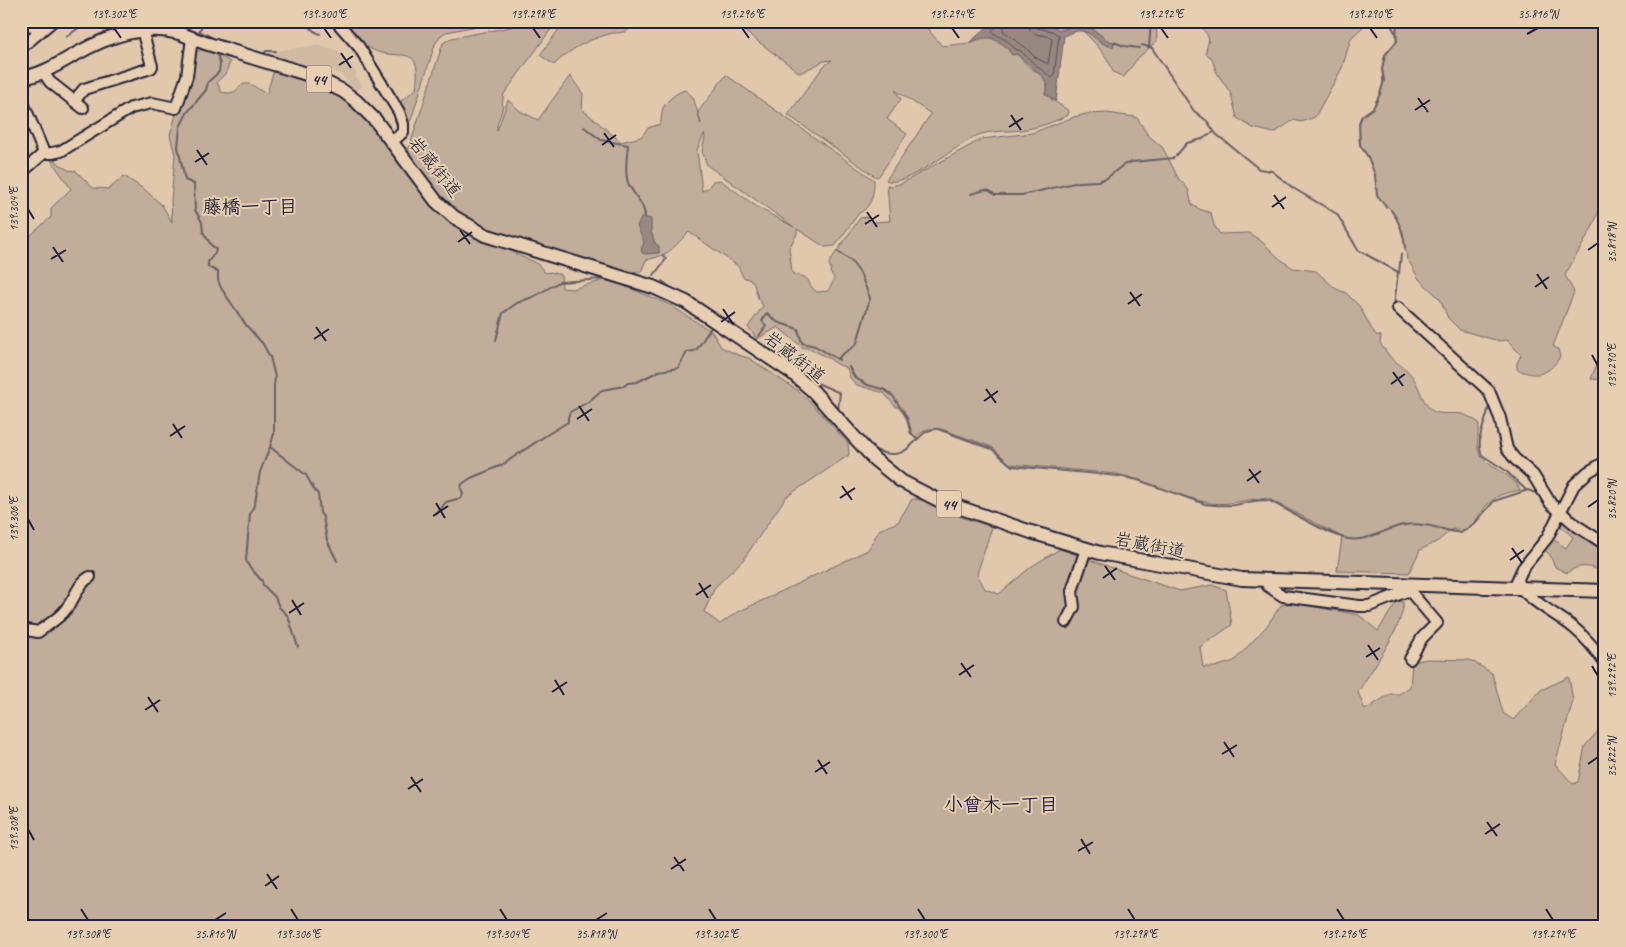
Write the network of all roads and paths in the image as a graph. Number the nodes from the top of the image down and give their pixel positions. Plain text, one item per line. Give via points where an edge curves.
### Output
1 (24, 21) edge
2 (53, 21) edge
3 (336, 21) edge
4 (167, 26) edge
5 (142, 30) junction
6 (40, 32) junction
7 (192, 38) junction
8 (21, 48) edge
9 (43, 72) junction
10 (21, 78) edge
11 (21, 98) edge
12 (74, 101) junction
13 (83, 108) dead end
14 (392, 142) junction
15 (44, 153) junction
16 (21, 173) edge
17 (1398, 308) dead end
18 (1605, 463) edge
19 (1559, 514) junction
20 (1605, 544) edge
21 (1086, 549) junction
22 (90, 577) dead end
23 (1265, 580) junction
24 (1411, 587) junction
25 (1523, 589) junction
26 (1605, 591) edge
27 (1066, 622) dead end
28 (21, 629) edge
29 (1410, 659) dead end
30 (1605, 663) edge

1 - 6 street
2 - 6 street
3 - 14 street via 359,47 399,112 404,130
4 - 5 main road, 岩蔵街道 / 44
4 - 7 main road, 岩蔵街道 / 44
5 - 9 main road, 岩蔵街道 / 44 via 94,44
5 - 12 street via 151,68 84,89
6 - 8 street
7 - 14 main road, 岩蔵街道 / 44 via 327,82 356,101
7 - 15 street via 187,76 176,108 152,103 131,108 60,151
9 - 10 main road, 岩蔵街道 / 44
9 - 12 street via 50,82
11 - 15 street
12 - 13 street
14 - 21 main road, 岩蔵街道 / 44 via 436,201 469,227 501,241 653,287 698,309 791,372 874,459 912,488 943,502
15 - 16 street
17 - 19 street via 1488,390 1500,418 1507,449 1530,471
18 - 19 street via 1577,480
19 - 20 street
19 - 25 street via 1547,538 1519,576 1517,582
21 - 23 main road, 岩蔵街道 / 44 via 1228,578
21 - 27 street via 1072,591 1074,607
22 - 28 street via 57,618 38,632
23 - 24 main road, 岩蔵街道 / 44
23 - 24 street via 1283,596 1359,606 1369,606
24 - 25 main road, 岩蔵街道 / 44
24 - 29 street via 1437,623 1422,638
25 - 26 main road, 岩蔵街道 / 44
25 - 30 street via 1576,629

